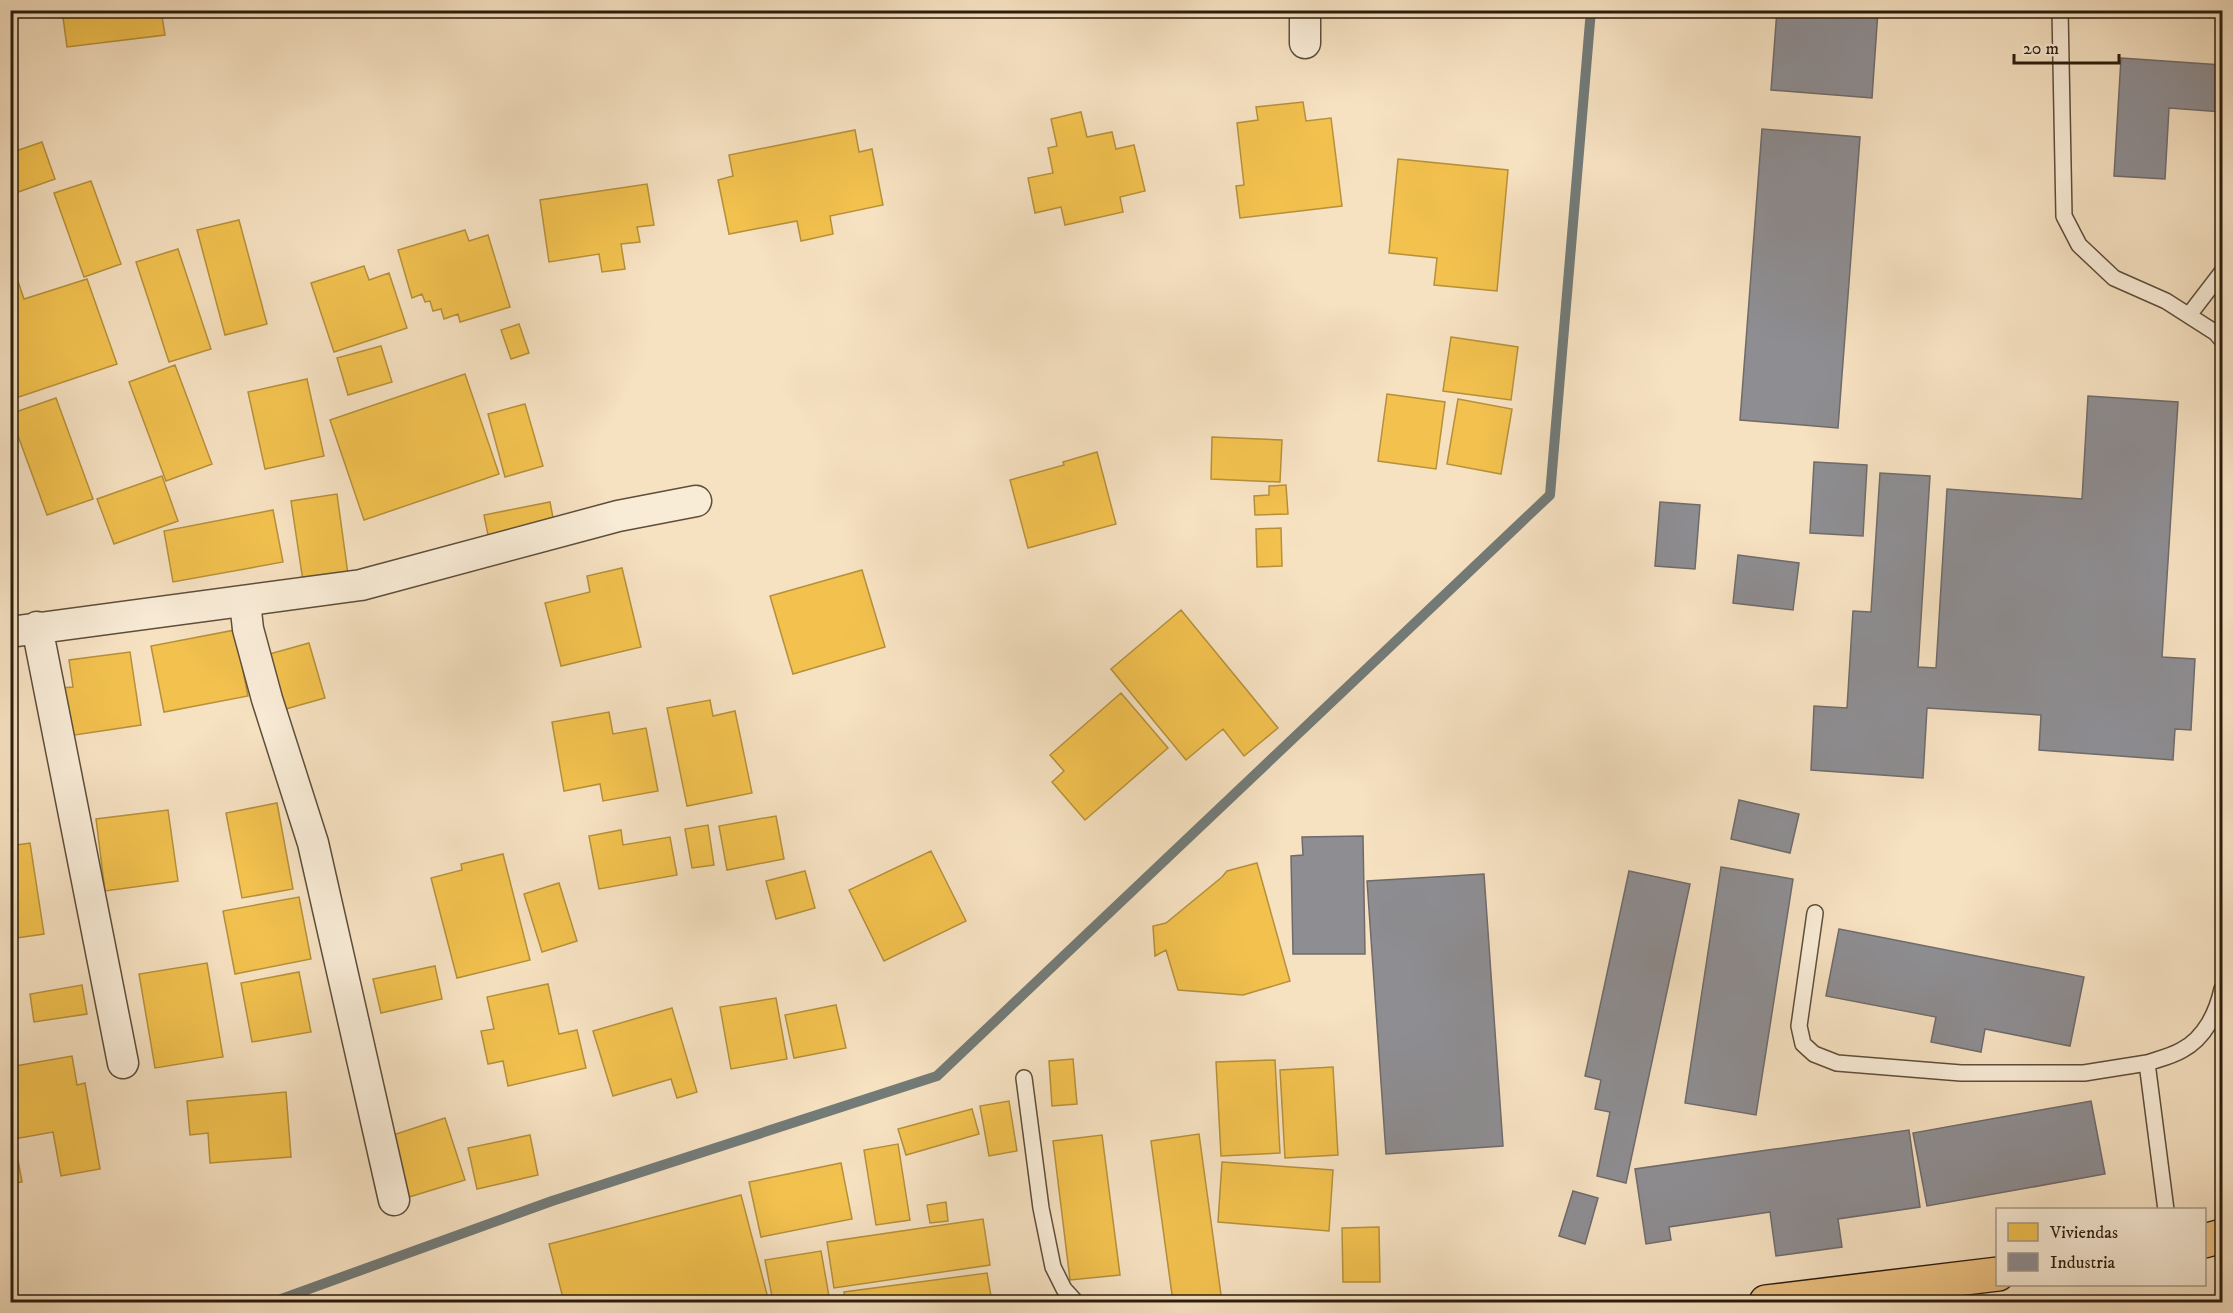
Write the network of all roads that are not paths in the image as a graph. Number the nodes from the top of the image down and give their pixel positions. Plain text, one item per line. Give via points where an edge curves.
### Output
1 (1305, 10) edge
2 (2061, 10) edge
3 (1305, 43) dead end
4 (2223, 272) edge
5 (2189, 315) junction
6 (2223, 340) edge
7 (696, 501) dead end
8 (245, 602) junction
9 (24, 630) edge
10 (1815, 913) dead end
11 (2223, 989) edge
12 (123, 1063) dead end
13 (2147, 1063) junction
14 (1023, 1078) dead end
15 (394, 1200) dead end
16 (2166, 1208) edge
17 (2223, 1236) edge
18 (2206, 1241) edge
19 (1996, 1274) edge
20 (1076, 1302) edge
21 (1766, 1302) edge

1 - 3 street
2 - 5 lane via 2064,216 2079,245 2114,278
4 - 5 lane
5 - 6 lane
7 - 8 street via 618,516 361,585
8 - 9 street
8 - 15 street via 248,629 267,699 313,843
9 - 12 street
10 - 13 lane via 1799,1026 1803,1044 1814,1054 1837,1063 1961,1073 2084,1073
11 - 13 lane via 2218,1008 2201,1034 2184,1050
13 - 16 lane
14 - 20 lane via 1053,1267
17 - 18 main road
19 - 21 main road

